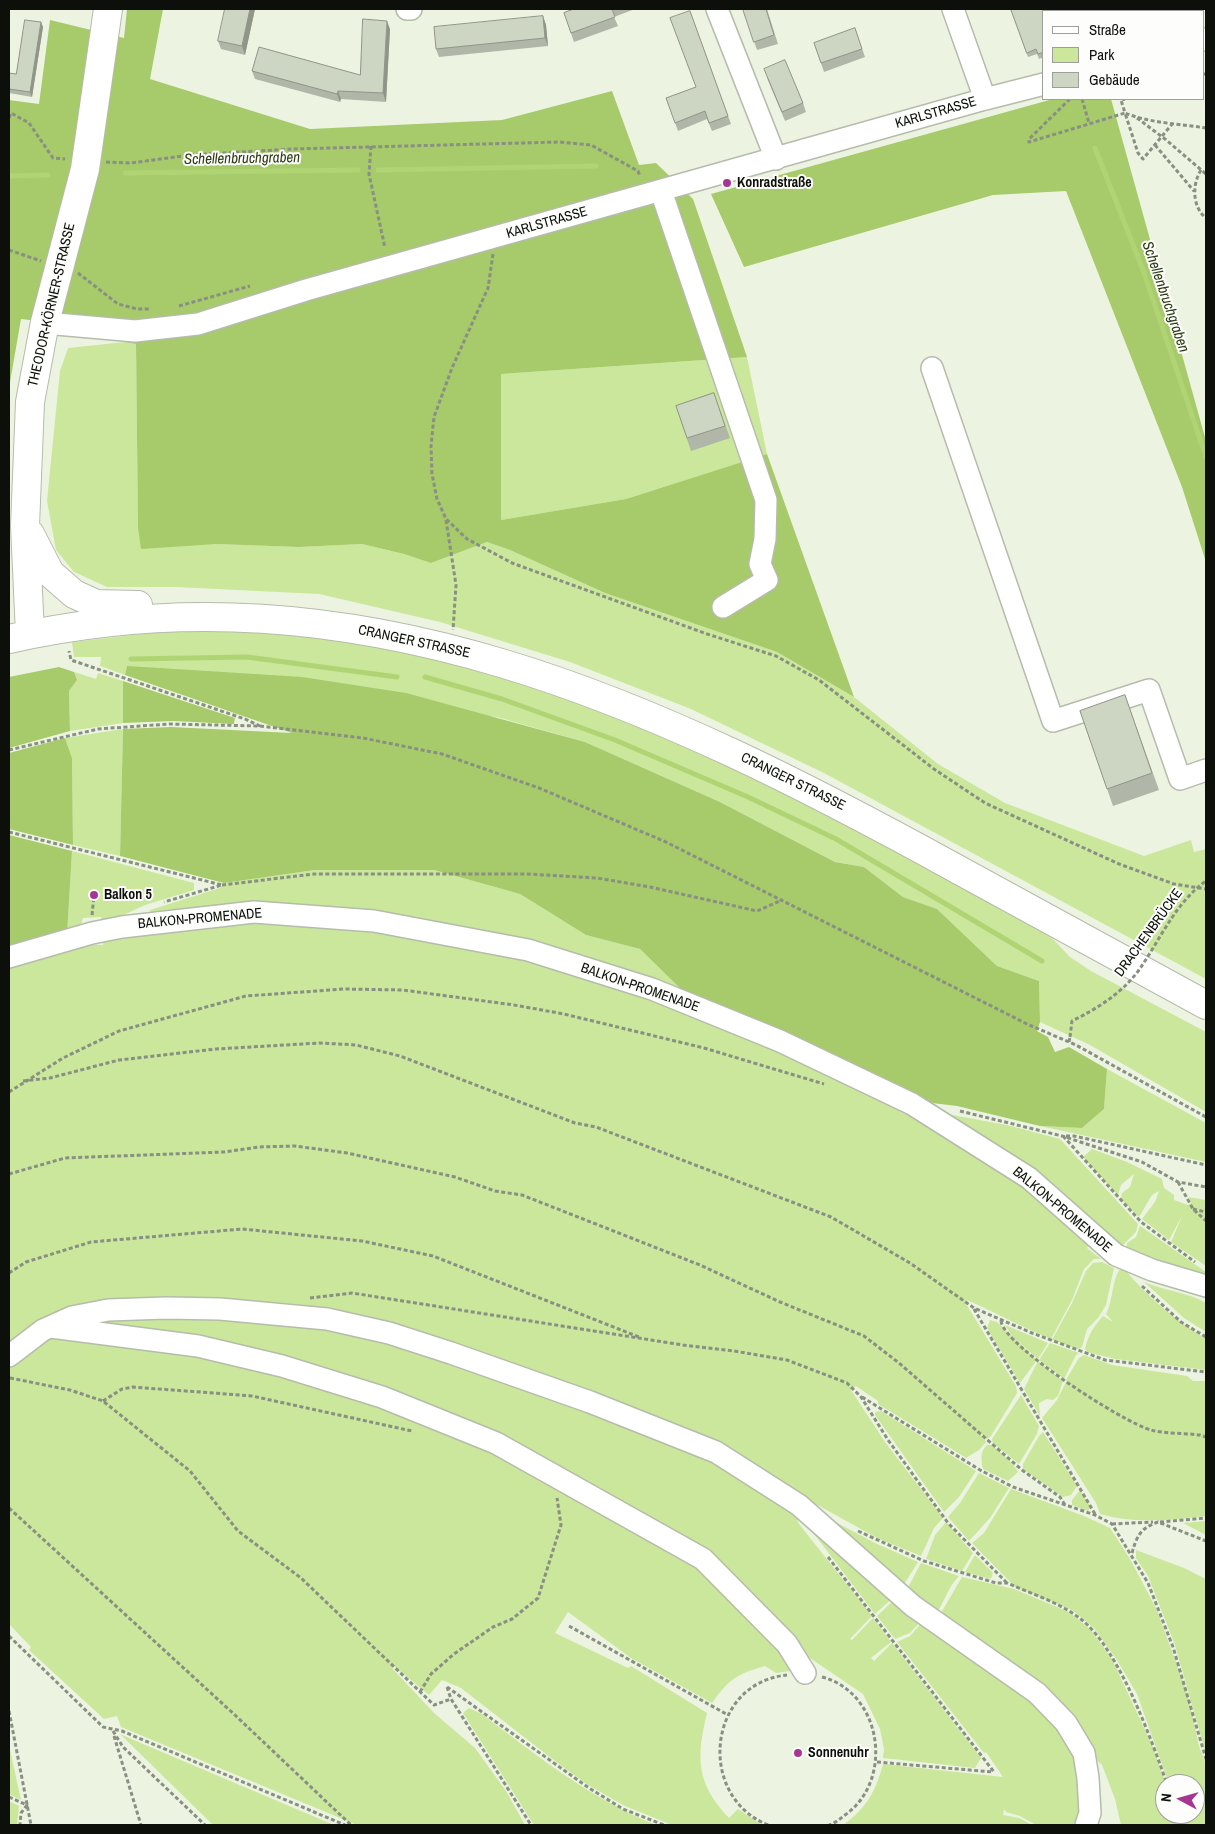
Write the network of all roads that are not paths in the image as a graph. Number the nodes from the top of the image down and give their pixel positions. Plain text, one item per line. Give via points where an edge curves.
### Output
1 (108, 9) edge
2 (407, 9) edge
3 (411, 9) edge
4 (717, 9) edge
5 (953, 9) edge
6 (1042, 85) edge
7 (985, 99) junction
8 (776, 159) junction
9 (661, 191) junction
10 (45, 323) junction
11 (932, 368) dead end
12 (26, 526) junction
13 (722, 607) dead end
14 (351, 628) junction
15 (20, 636) edge
16 (1206, 770) edge
17 (9, 958) edge
18 (1206, 1005) edge
19 (1206, 1286) edge
20 (51, 1326) junction
21 (9, 1356) edge
22 (805, 1674) road end
23 (1086, 1825) edge

1 - 10 main road, THEODOR-KÖRNER-STRASSE via 86,161
2 - 3 street
4 - 8 street
5 - 7 street
6 - 7 street, KARLSTRASSE
7 - 8 street, KARLSTRASSE
8 - 9 street, KARLSTRASSE
9 - 10 street, KARLSTRASSE via 306,290 198,324 135,331
9 - 13 street via 766,500 765,539 760,564 767,580
10 - 12 main road, THEODOR-KÖRNER-STRASSE via 30,402
11 - 16 street via 1053,721 1148,690 1180,779
12 - 14 main road, CRANGER STRASSE via 50,573 74,594 96,604 234,605 318,611
12 - 15 main road, THEODOR-KÖRNER-STRASSE
14 - 15 main road, CRANGER STRASSE via 274,619 181,616 136,619
14 - 18 main road, CRANGER STRASSE via 452,648 585,689 700,737 862,816
17 - 19 street, BALKON-PROMENADE via 122,927 254,912 374,920 528,950 661,993 780,1041 912,1104 1029,1178 1116,1255
20 - 21 street
20 - 22 street via 190,1345 282,1366 400,1404 496,1443 703,1559 787,1644
20 - 23 street via 86,1313 166,1308 256,1311 327,1319 389,1333 450,1353 590,1402 716,1452 799,1505 913,1606 1038,1693 1066,1723 1084,1754 1090,1812

